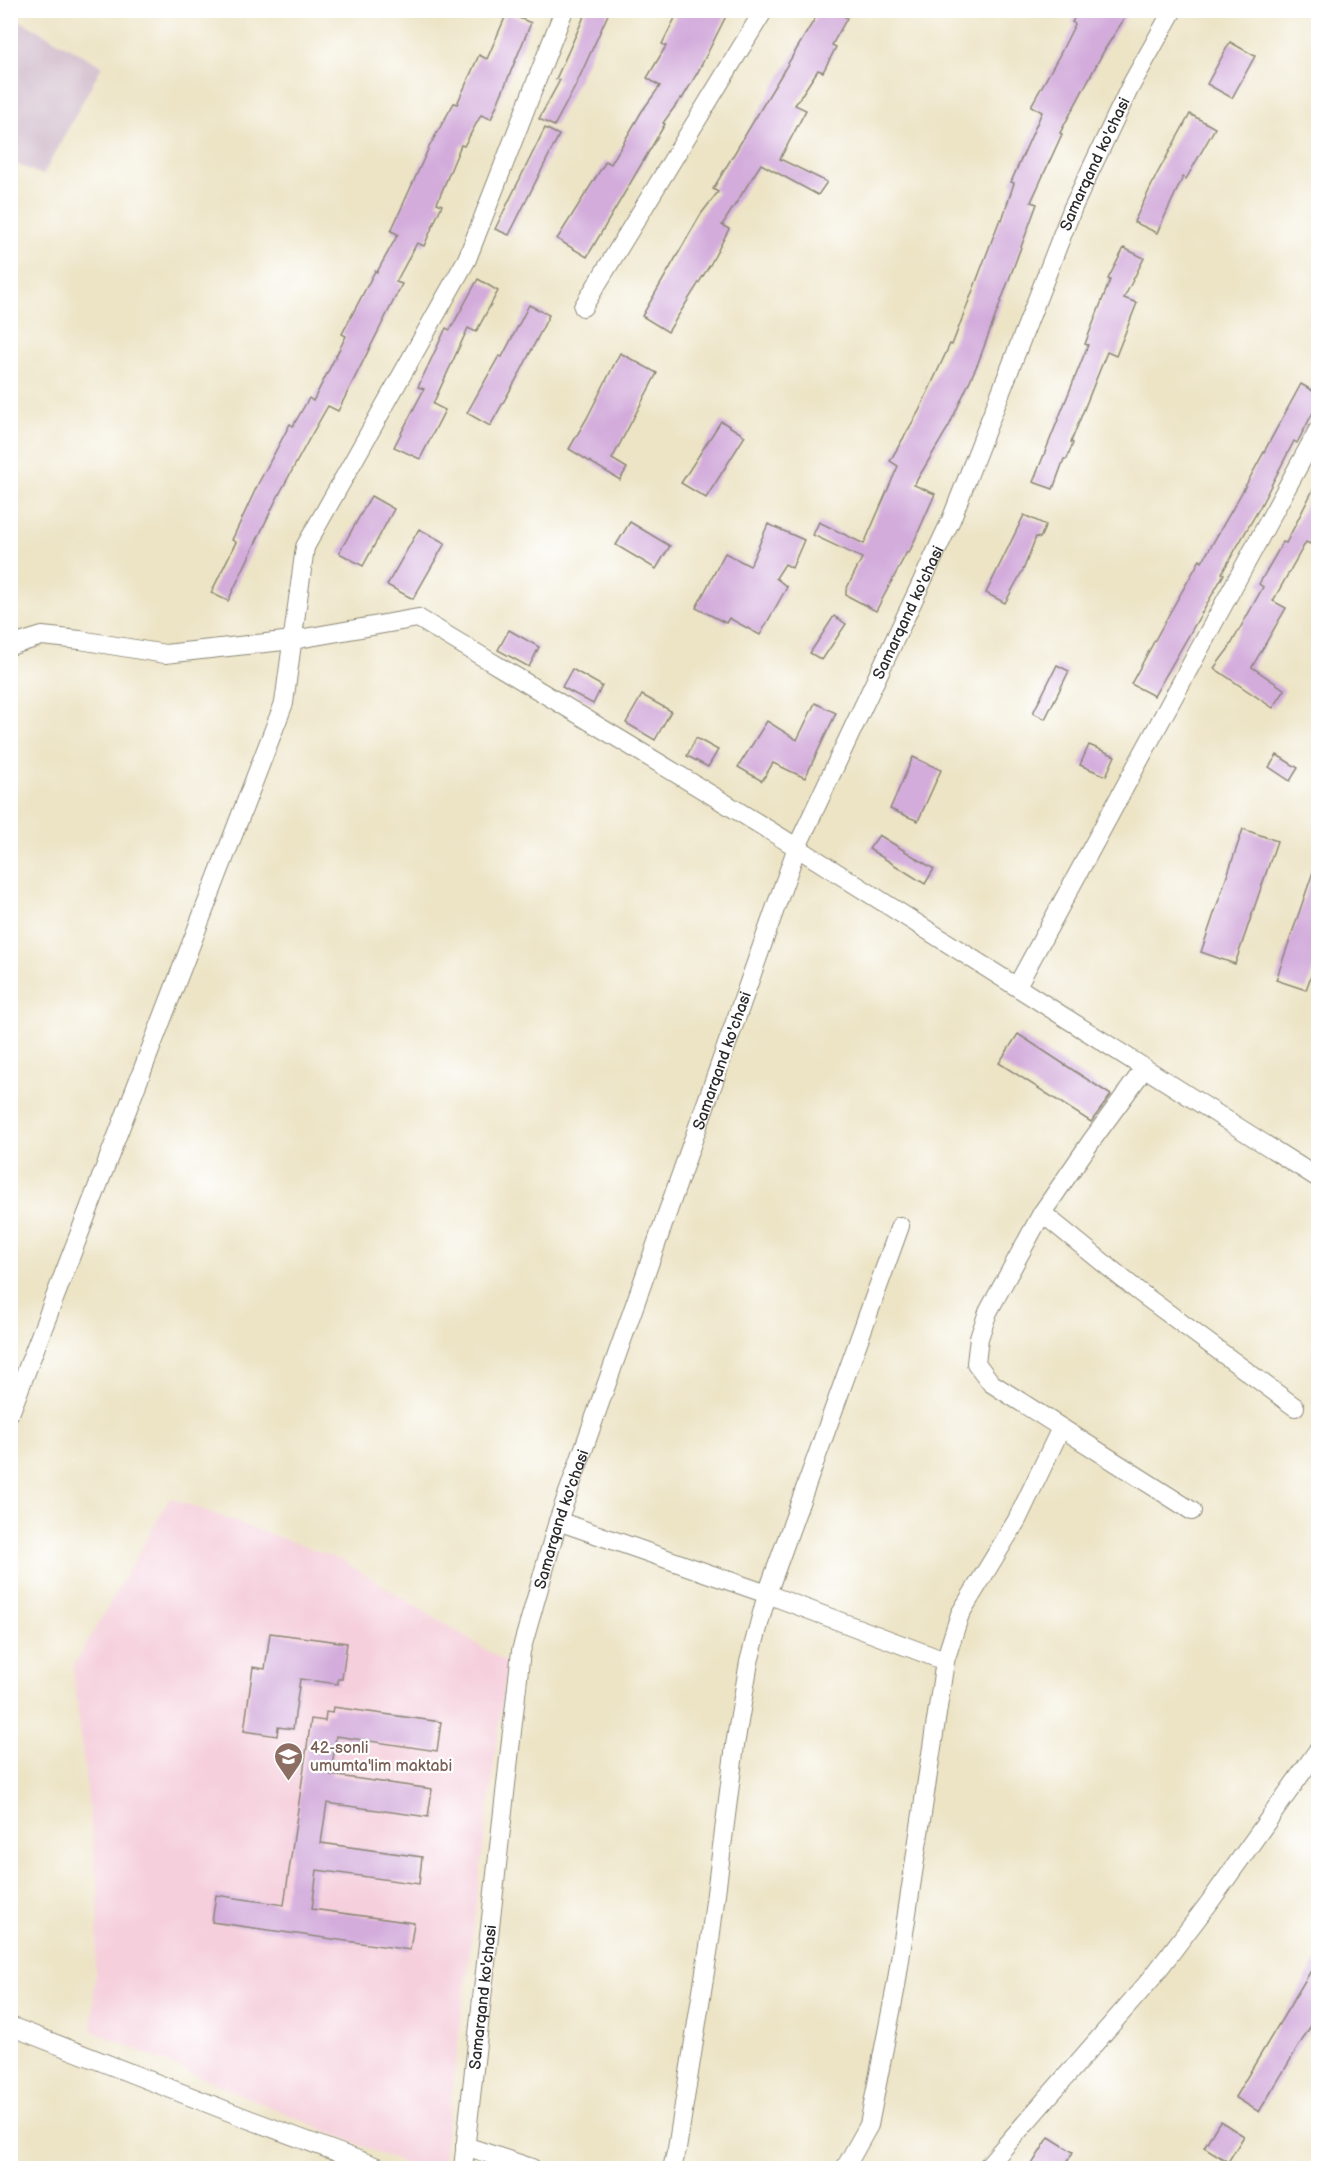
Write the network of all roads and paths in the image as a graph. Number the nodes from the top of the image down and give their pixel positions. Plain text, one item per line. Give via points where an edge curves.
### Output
1 (564, 10) edge
2 (764, 10) edge
3 (1173, 10) edge
4 (583, 307) dead end
5 (1318, 430) edge
6 (293, 640) junction
7 (10, 646) edge
8 (797, 848) junction
9 (1017, 986) junction
10 (1144, 1069) junction
11 (1318, 1178) edge
12 (1042, 1213) junction
13 (900, 1226) dead end
14 (1294, 1407) dead end
15 (11, 1411) edge
16 (1061, 1428) junction
17 (1192, 1511) dead end
18 (558, 1521) junction
19 (767, 1594) junction
20 (945, 1661) junction
21 (1318, 1750) edge
22 (10, 2026) edge
23 (465, 2146) junction
24 (380, 2169) edge
25 (463, 2169) edge
26 (532, 2169) edge
27 (672, 2169) edge
28 (845, 2169) edge
29 (986, 2169) edge

1 - 6 street via 467,259 305,547
2 - 4 street
3 - 8 street, Samarqand ko'chasi via 1130,87 1072,207 951,520
5 - 9 street
6 - 7 street via 165,654 42,636
6 - 8 street via 418,618
6 - 15 street via 284,704
8 - 9 street
8 - 18 street, Samarqand ko'chasi
9 - 10 street
10 - 11 street
10 - 12 street
12 - 14 street via 1138,1291
12 - 16 street via 988,1312 976,1363 992,1383
13 - 19 street
16 - 17 street
16 - 20 street via 1017,1520 960,1614
18 - 19 street
18 - 23 street, Samarqand ko'chasi via 521,1651
19 - 20 street
19 - 27 street via 748,1662 710,1940
20 - 28 street via 896,1986 869,2125
21 - 29 street via 1150,1979
22 - 24 street
23 - 25 street, Samarqand ko'chasi
23 - 26 street

